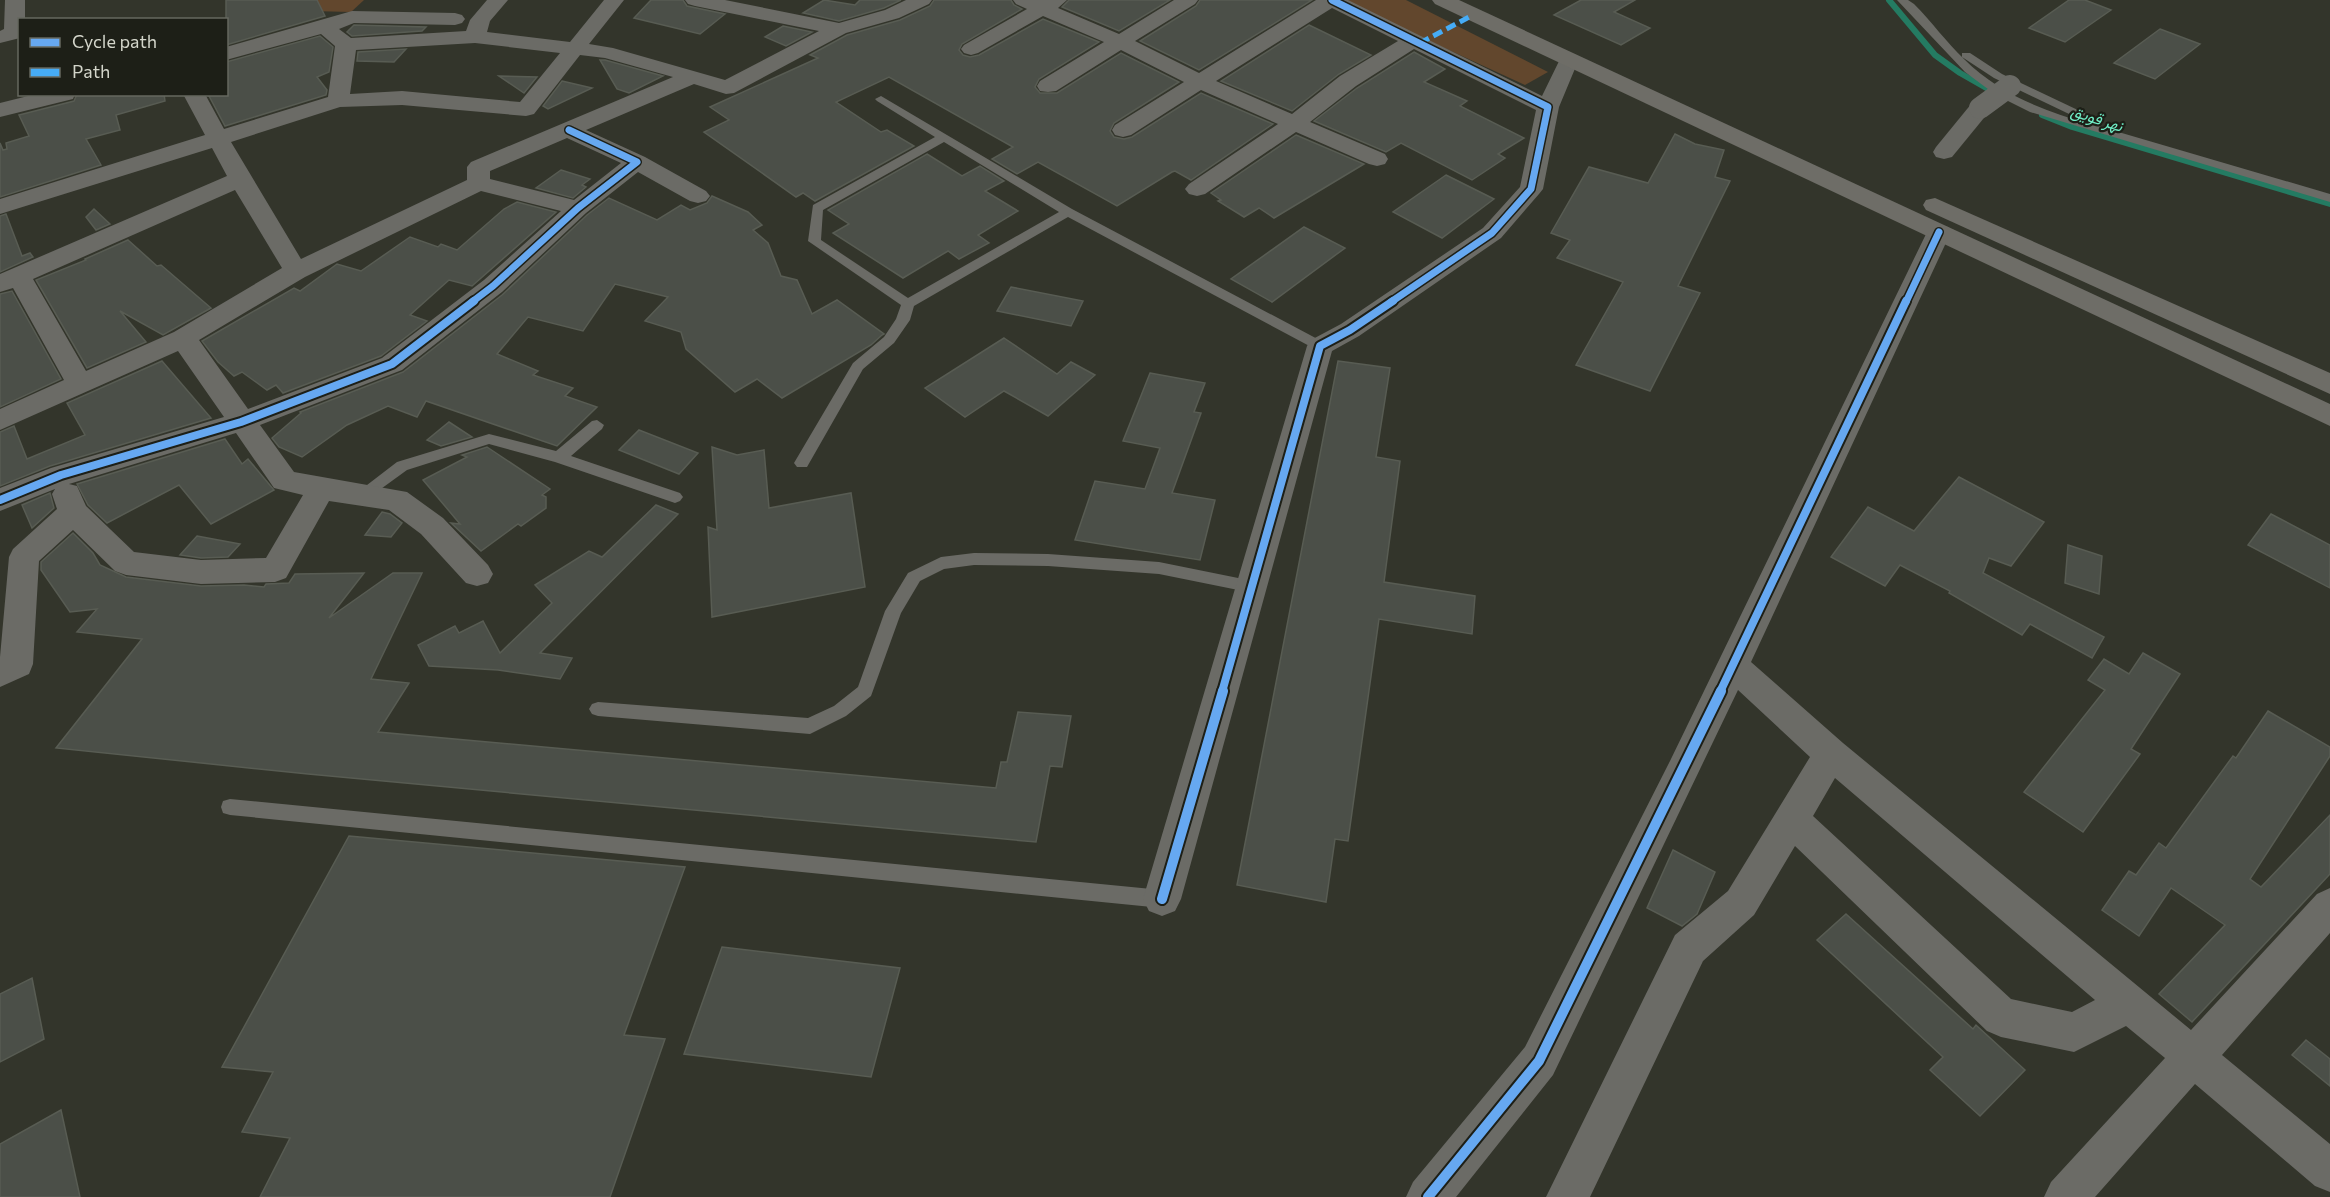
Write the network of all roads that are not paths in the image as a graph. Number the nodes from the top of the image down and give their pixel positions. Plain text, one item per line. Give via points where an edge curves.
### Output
1 (498, 0) edge
2 (614, 0) edge
3 (695, 0) edge
4 (922, 0) edge
5 (1023, 0) edge
6 (1188, 0) edge
7 (1331, 0) edge
8 (1442, 0) edge
9 (1485, 0) edge
10 (1902, 0) edge
11 (10, 2) edge
12 (731, 3) edge
13 (1050, 4) edge
14 (324, 27) junction
15 (1927, 27) junction
16 (477, 29) junction
17 (839, 29) junction
18 (0, 37) edge
19 (1413, 40) junction
20 (1121, 42) junction
21 (346, 44) junction
22 (971, 49) dead end
23 (573, 50) junction
24 (228, 53) edge
25 (1569, 59) junction
26 (693, 76) junction
27 (1198, 81) junction
28 (2014, 83) junction
29 (1048, 86) dead end
30 (56, 96) edge
31 (195, 96) edge
32 (881, 99) dead end
33 (338, 101) junction
34 (1548, 107) junction
35 (0, 110) edge
36 (1294, 123) junction
37 (569, 129) junction
38 (1123, 130) dead end
39 (2111, 136) junction
40 (944, 137) junction
41 (217, 138) junction
42 (1944, 152) dead end
43 (1377, 159) dead end
44 (638, 162) junction
45 (240, 179) junction
46 (478, 183) junction
47 (1197, 189) dead end
48 (698, 196) dead end
49 (2330, 198) edge
50 (0, 207) edge
51 (578, 208) junction
52 (1068, 212) junction
53 (1939, 232) junction
54 (296, 271) junction
55 (9, 280) edge
56 (908, 304) junction
57 (183, 338) junction
58 (1320, 346) junction
59 (2330, 384) edge
60 (80, 385) junction
61 (2330, 416) edge
62 (0, 420) edge
63 (242, 422) junction
64 (597, 425) dead end
65 (558, 457) junction
66 (802, 463) dead end
67 (61, 475) junction
68 (321, 489) junction
69 (362, 495) junction
70 (675, 497) dead end
71 (0, 500) edge
72 (73, 512) junction
73 (477, 574) dead end
74 (1253, 587) junction
75 (1732, 665) junction
76 (0, 673) edge
77 (598, 709) dead end
78 (1831, 754) junction
79 (230, 807) dead end
80 (1792, 820) junction
81 (1162, 899) joint
82 (2330, 906) edge
83 (2129, 1003) junction
84 (2194, 1056) junction
85 (2330, 1171) edge
86 (1428, 1197) edge
87 (1568, 1197) edge
88 (2066, 1197) edge

1 - 16 street
2 - 23 street
3 - 12 street
4 - 17 street via 892,14
5 - 13 street
6 - 20 street
7 - 19 street
7 - 27 street
8 - 25 main road
9 - 59 main road
10 - 15 lane via 1919,12
11 - 18 street via 14,33
12 - 17 street
13 - 20 street
13 - 22 street
14 - 16 street via 352,17
14 - 21 street
14 - 24 street
15 - 28 lane via 1950,39 1985,69
15 - 39 lane via 1976,77 2006,97
16 - 21 street
16 - 23 street
17 - 26 street via 726,88
19 - 34 street
19 - 36 street via 1348,81
20 - 27 street
20 - 29 street
21 - 33 street
23 - 26 street via 606,52
23 - 33 street via 526,109 402,98
25 - 34 street
25 - 53 main road
26 - 37 street
27 - 36 street
27 - 38 street
28 - 39 lane via 2098,123
28 - 42 street, bridge via 1980,108
30 - 35 street
31 - 41 street
32 - 40 lane
33 - 41 street
34 - 58 street via 1531,189 1492,233 1350,330
36 - 43 street
36 - 47 street
37 - 44 street
37 - 46 street via 479,167
39 - 49 lane
40 - 52 lane
40 - 56 lane via 817,208 814,241
41 - 45 street
41 - 50 street
44 - 48 street
44 - 51 street
45 - 54 street
45 - 55 street
46 - 51 street
46 - 54 street
51 - 63 street via 493,286 392,364
52 - 56 lane
52 - 58 lane
53 - 61 main road
53 - 75 street
54 - 57 street
55 - 60 street
56 - 66 lane via 903,320 889,340 858,366
57 - 60 street
57 - 63 street
58 - 74 street
60 - 62 street
63 - 67 street
63 - 68 street via 284,480
64 - 65 lane
65 - 69 lane via 489,439 402,466
65 - 70 lane
67 - 71 street
67 - 72 street
68 - 69 street
68 - 72 street via 275,570 201,572 126,563
69 - 73 street via 397,500 432,526
72 - 76 street via 24,557 17,664
74 - 77 lane via 1159,568 1048,560 974,559 940,563 914,577 893,611 865,691 840,711 810,726
74 - 81 street
75 - 78 street
75 - 86 street via 1539,1061
78 - 80 street
78 - 83 street
79 - 81 lane
80 - 83 street via 2001,1017 2074,1032
80 - 87 street via 1741,903 1689,948
82 - 84 street
83 - 84 street
84 - 85 street
84 - 88 street

